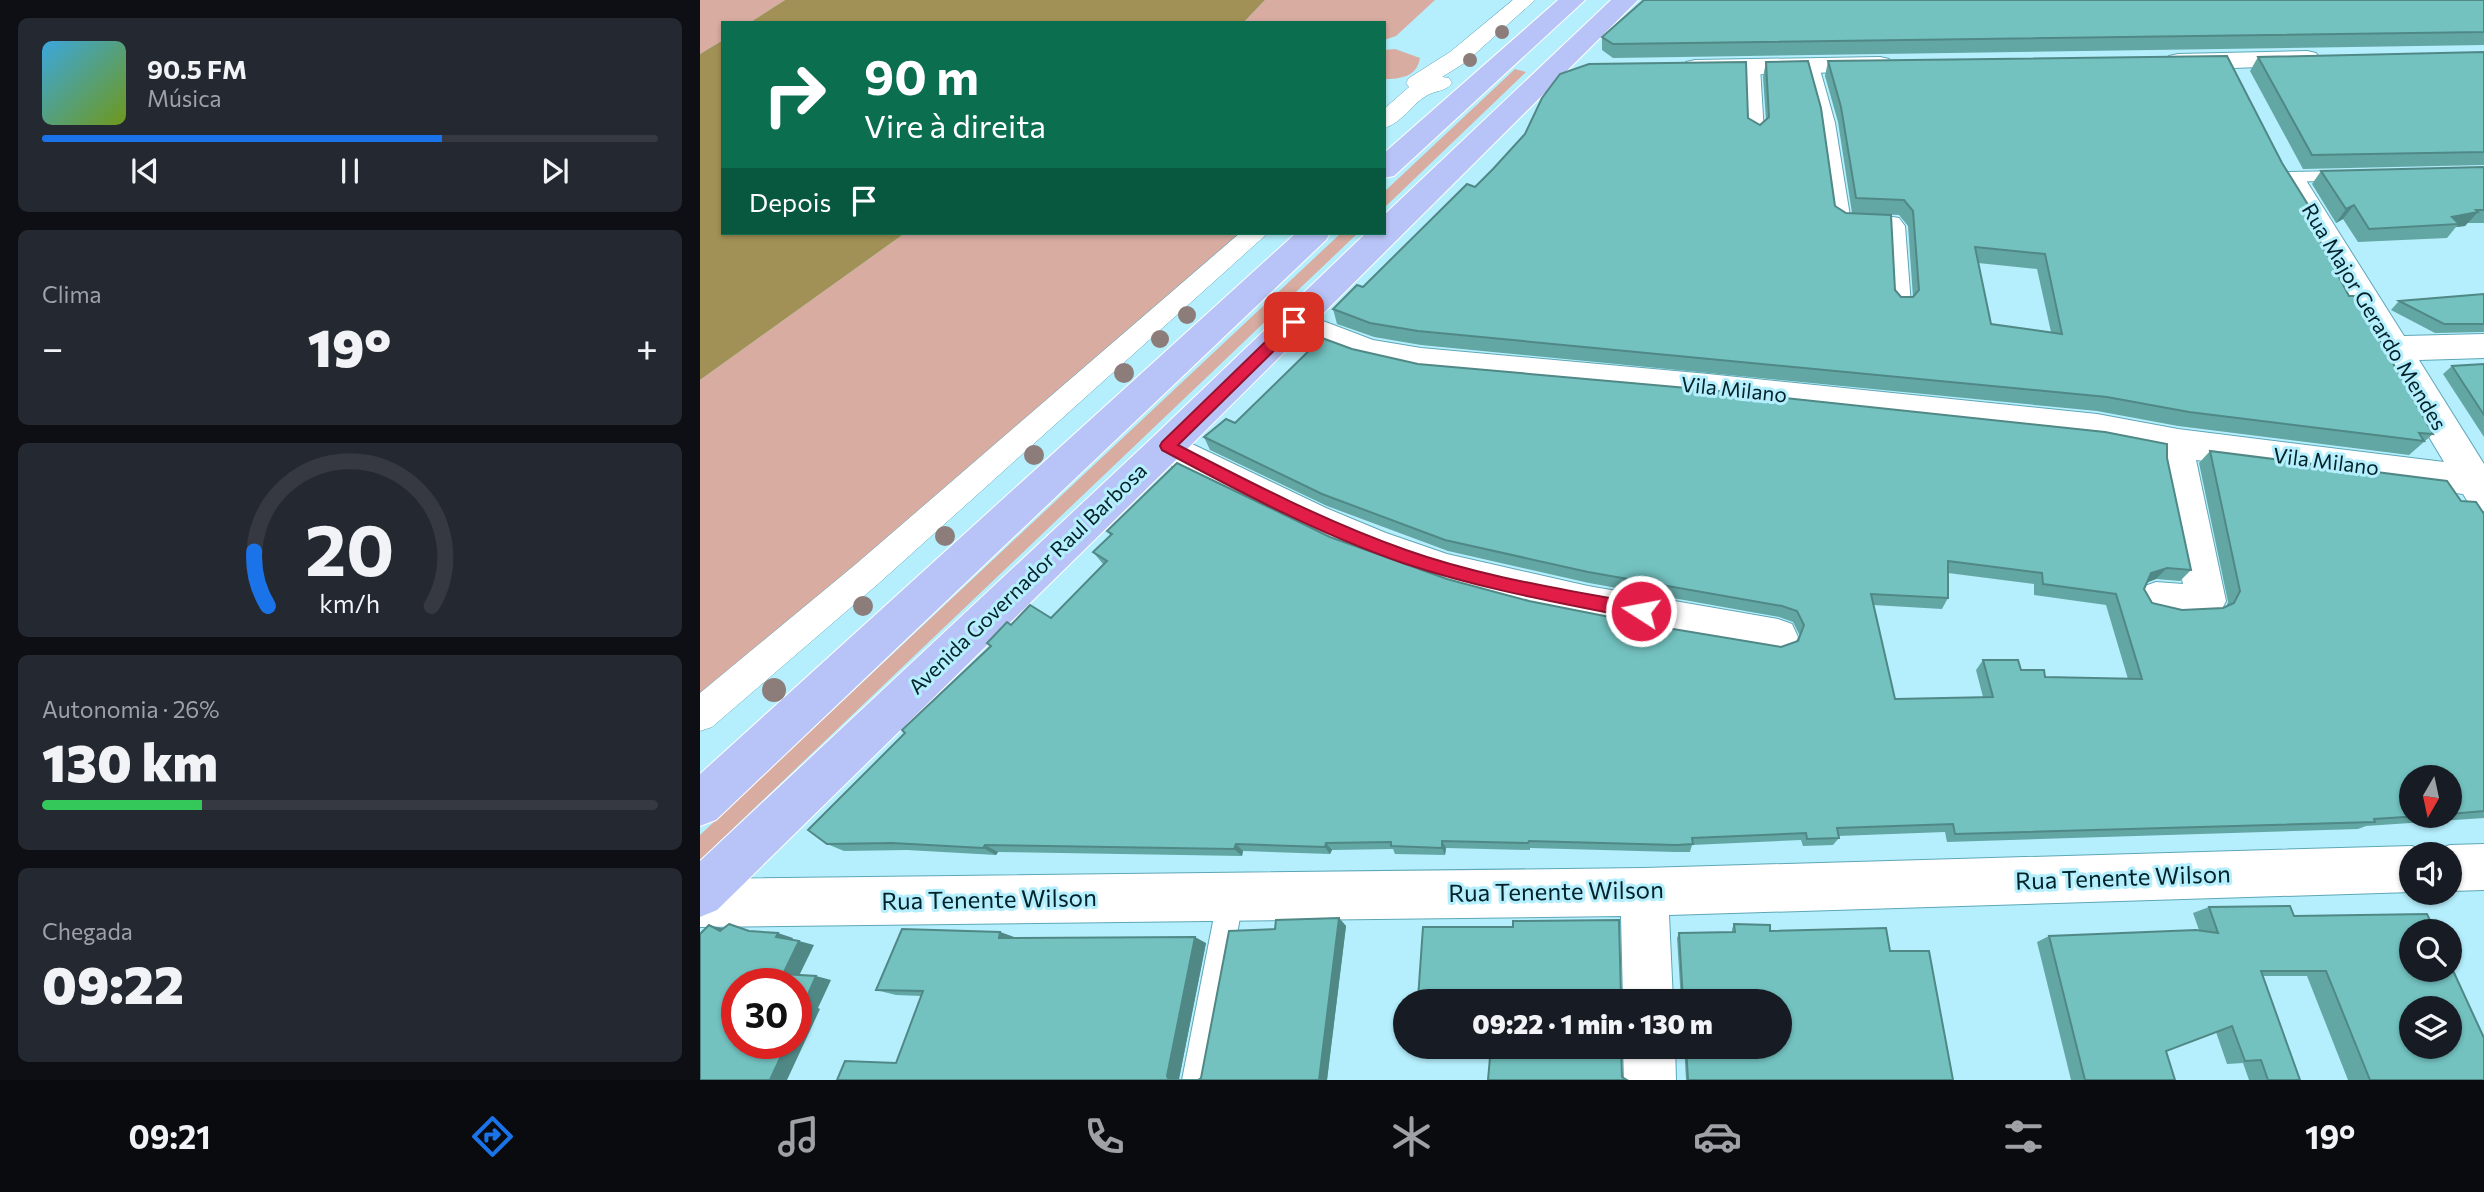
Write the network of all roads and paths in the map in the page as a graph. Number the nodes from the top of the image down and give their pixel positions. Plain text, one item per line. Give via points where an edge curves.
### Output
1 (1525, 0) edge
2 (1573, 0) edge
3 (1626, 0) edge
4 (2337, 59) edge
5 (2160, 62) edge
6 (1910, 65) edge
7 (1812, 66) junction
8 (1754, 67) junction
9 (1672, 68) edge
10 (1551, 69) junction
11 (1591, 69) edge
12 (1417, 83) dead end
13 (1441, 83) dead end
14 (1386, 119) edge
15 (1756, 133) edge
16 (2283, 166) joint
17 (1386, 167) edge
18 (2361, 176) edge
19 (1386, 231) edge
20 (1253, 235) edge
21 (1313, 235) edge
22 (1382, 235) edge
23 (1902, 305) edge
24 (1294, 322) junction
25 (2484, 346) edge
26 (2394, 349) junction
27 (2178, 443) junction
28 (1167, 446) junction
29 (2479, 489) edge
30 (2156, 599) dead end
31 (1778, 637) dead end
32 (700, 715) edge
33 (700, 804) edge
34 (2484, 867) edge
35 (2462, 868) edge
36 (2399, 869) edge
37 (1644, 892) junction
38 (700, 893) edge
39 (1231, 897) junction
40 (700, 903) edge
41 (1648, 989) edge
42 (1649, 1059) edge
43 (1196, 1080) edge
44 (1650, 1080) edge

1 - 12 street via 1458,57
2 - 17 highway
3 - 10 highway, Avenida Governador Raul Barbosa
4 - 5 street via 2236,74
6 - 7 street
7 - 8 street
7 - 23 lane via 1834,151 1842,221 1892,222 1897,226
8 - 9 street
8 - 15 lane
10 - 11 street
10 - 19 highway, Avenida Governador Raul Barbosa
13 - 14 street via 1419,91
16 - 18 lane
16 - 26 street, Rua Major Gerardo Mendes
20 - 32 street via 867,575
21 - 33 highway
22 - 24 highway, Avenida Governador Raul Barbosa
24 - 27 street, Vila Milano via 1396,357 2097,428
24 - 28 highway, Avenida Governador Raul Barbosa
25 - 26 street
26 - 29 street, Rua Major Gerardo Mendes
27 - 29 street, Vila Milano
27 - 30 street via 2178,470 2206,600
28 - 31 street via 1286,508 1404,556 1504,586
28 - 38 highway, Avenida Governador Raul Barbosa
34 - 35 street
36 - 37 street, Rua Tenente Wilson
37 - 39 street, Rua Tenente Wilson
37 - 41 street
39 - 40 street, Rua Tenente Wilson
39 - 43 lane
42 - 44 street

